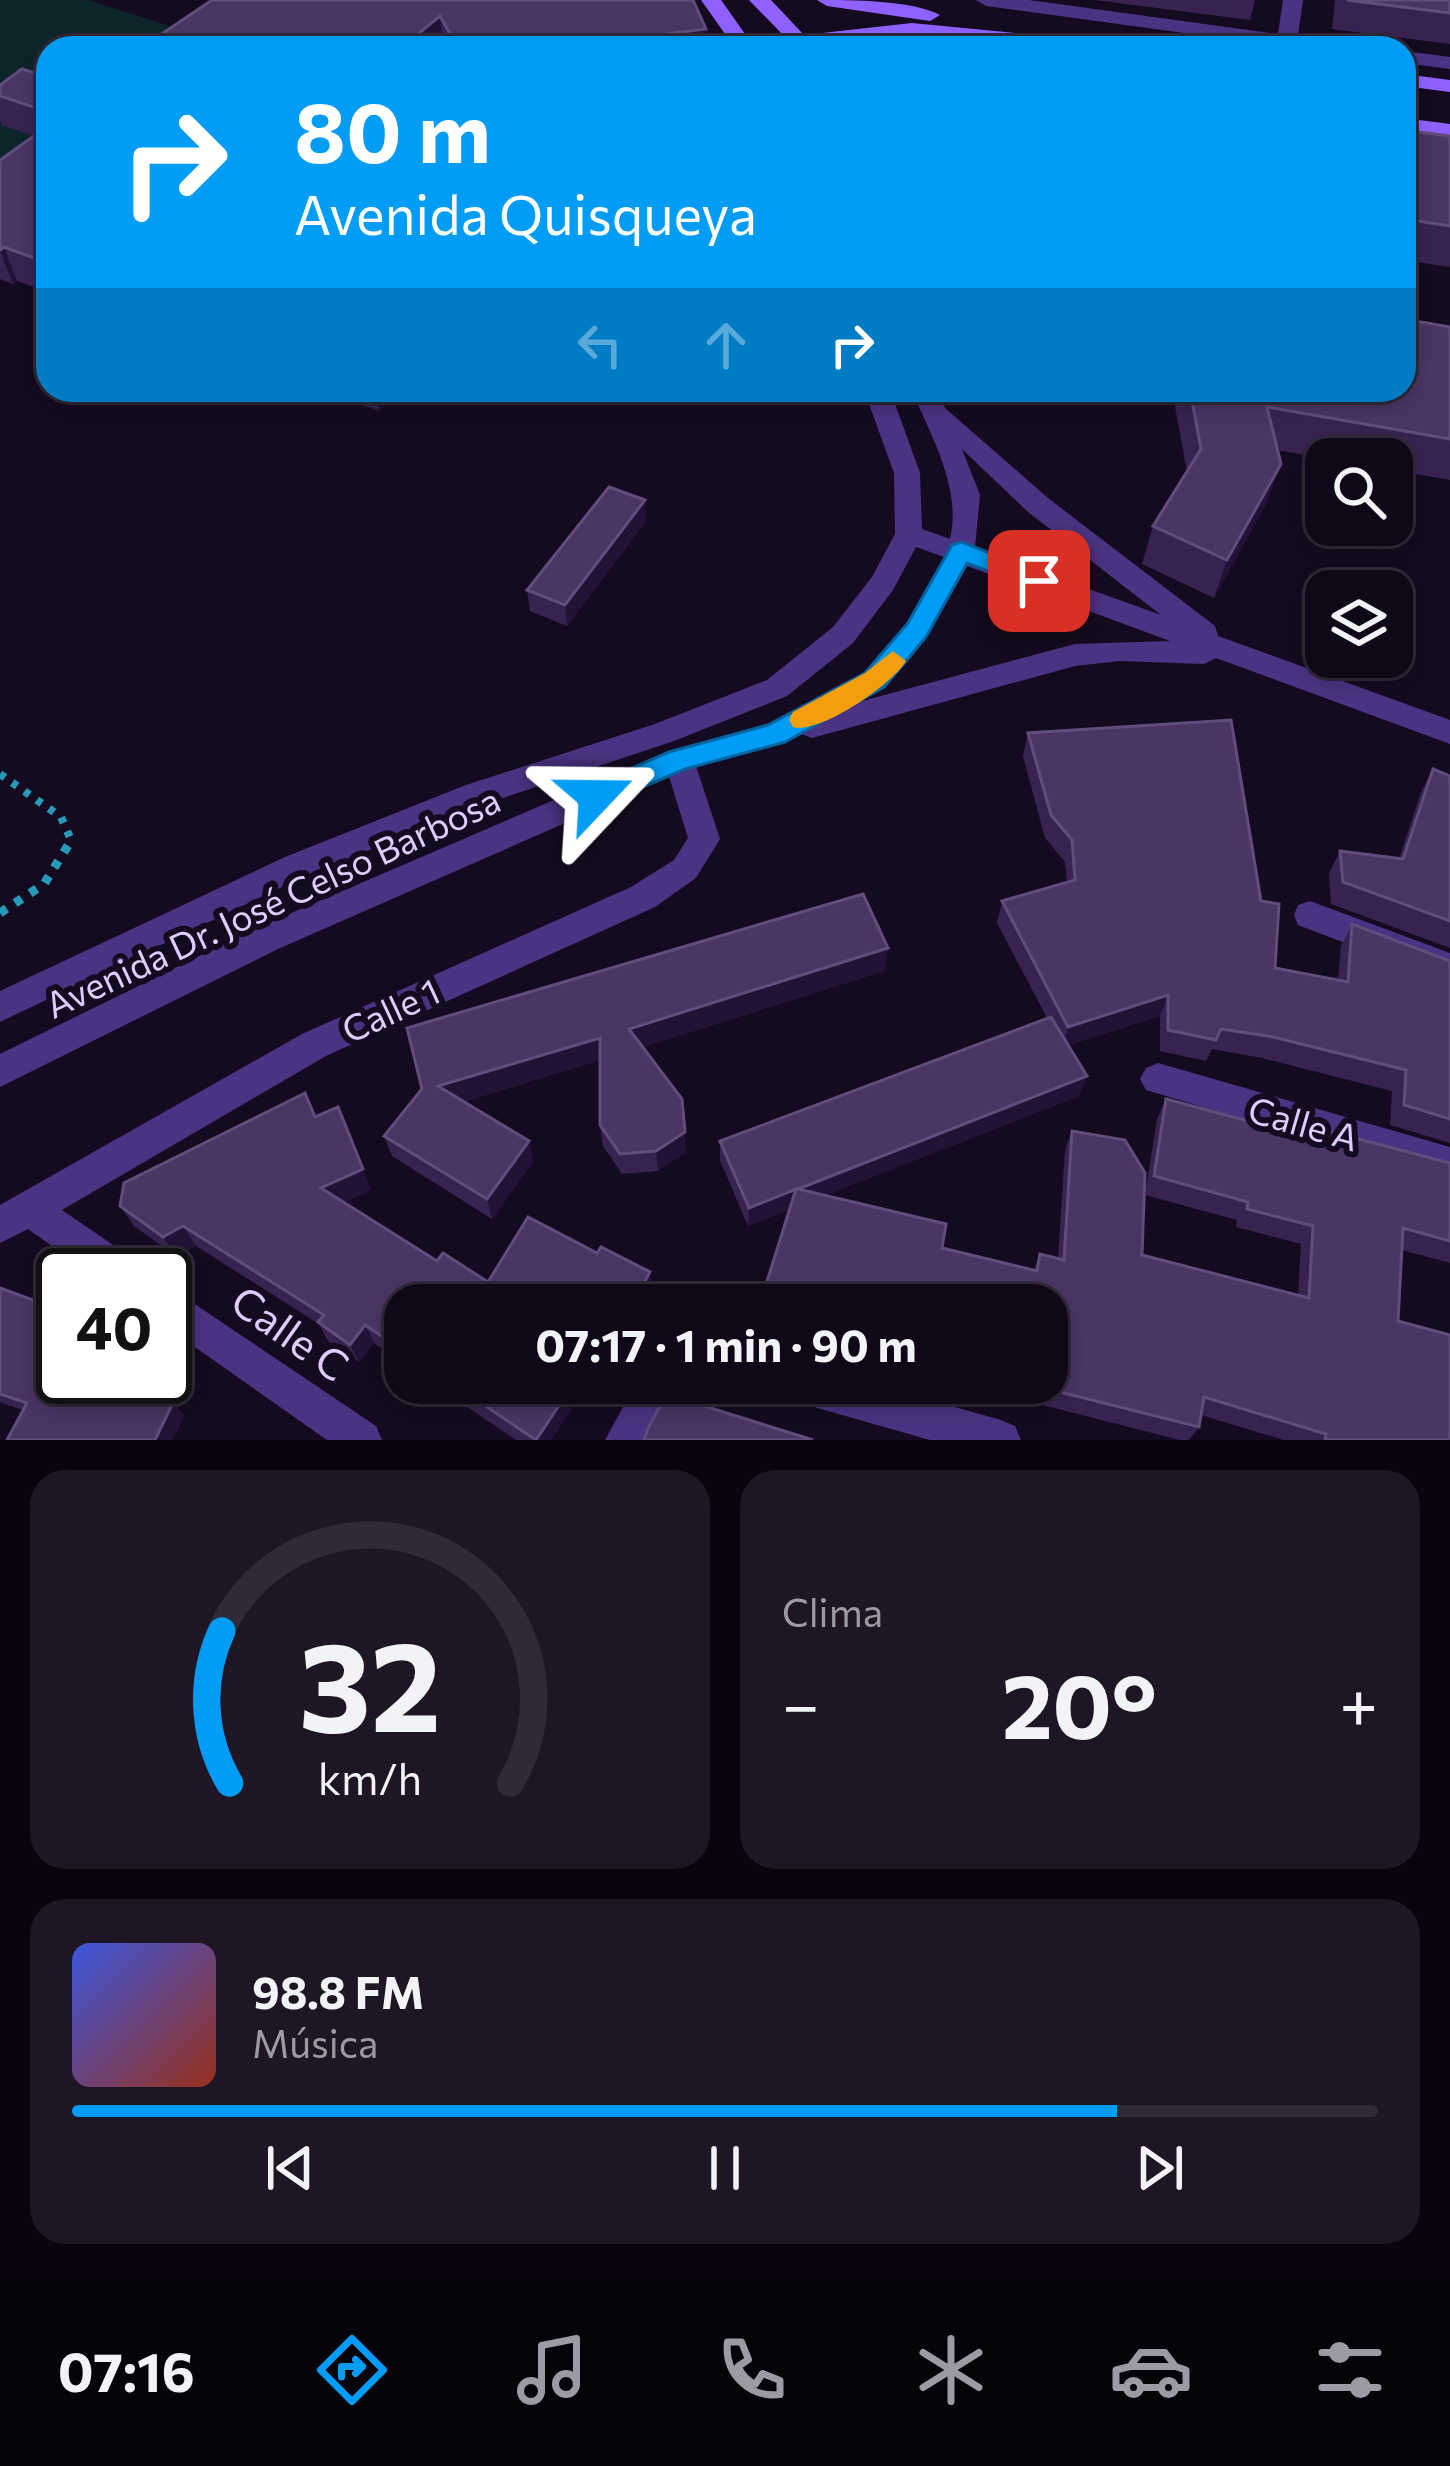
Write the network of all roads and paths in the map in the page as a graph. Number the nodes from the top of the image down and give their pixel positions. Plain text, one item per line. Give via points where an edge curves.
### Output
1 (711, 0) edge
2 (759, 0) edge
3 (827, 0) edge
4 (986, 0) edge
5 (1293, 0) edge
6 (736, 36) edge
7 (793, 36) edge
8 (862, 36) edge
9 (989, 36) edge
10 (1125, 36) edge
11 (1141, 36) edge
12 (1288, 36) edge
13 (1416, 59) edge
14 (1450, 63) edge
15 (1416, 82) edge
16 (1450, 86) edge
17 (1416, 126) edge
18 (1450, 130) edge
19 (882, 402) edge
20 (929, 402) edge
21 (931, 402) edge
22 (909, 535) junction
23 (961, 551) junction
24 (1234, 655) junction
25 (1450, 732) edge
26 (776, 734) junction
27 (671, 747) junction
28 (0, 774) edge
29 (0, 913) edge
30 (1310, 915) dead end
31 (1450, 968) edge
32 (0, 1007) edge
33 (0, 1071) edge
34 (1158, 1079) dead end
35 (1450, 1164) edge
36 (15, 1217) edge
37 (74, 1248) edge
38 (192, 1322) edge
39 (646, 1404) edge
40 (874, 1404) edge
41 (362, 1440) edge
42 (625, 1440) edge
43 (1001, 1440) edge

1 - 6 main road
2 - 7 main road
3 - 10 main road
4 - 11 street
5 - 12 street
8 - 9 main road via 912,28
13 - 14 street
15 - 16 main road
17 - 18 main road
19 - 22 street via 907,473
20 - 23 street, Avenida Dr. José Celso Barbosa via 968,495
21 - 24 street via 1093,551
22 - 23 street
22 - 27 street, Avenida Dr. José Celso Barbosa via 843,635 777,688
23 - 24 street
23 - 26 street, Avenida Dr. José Celso Barbosa via 917,630 875,680
24 - 25 street
24 - 26 street via 1075,655
26 - 27 street, Avenida Dr. José Celso Barbosa
27 - 32 street, Avenida Dr. José Celso Barbosa via 477,794 296,866
27 - 33 street, Avenida Dr. José Celso Barbosa
27 - 36 street, Calle 1 via 704,838 685,869 643,897 314,1045
28 - 29 path via 62,817 74,840 59,873
30 - 31 street
34 - 35 street, Calle A
36 - 37 street
38 - 41 street, Calle C
39 - 42 street
40 - 43 street

